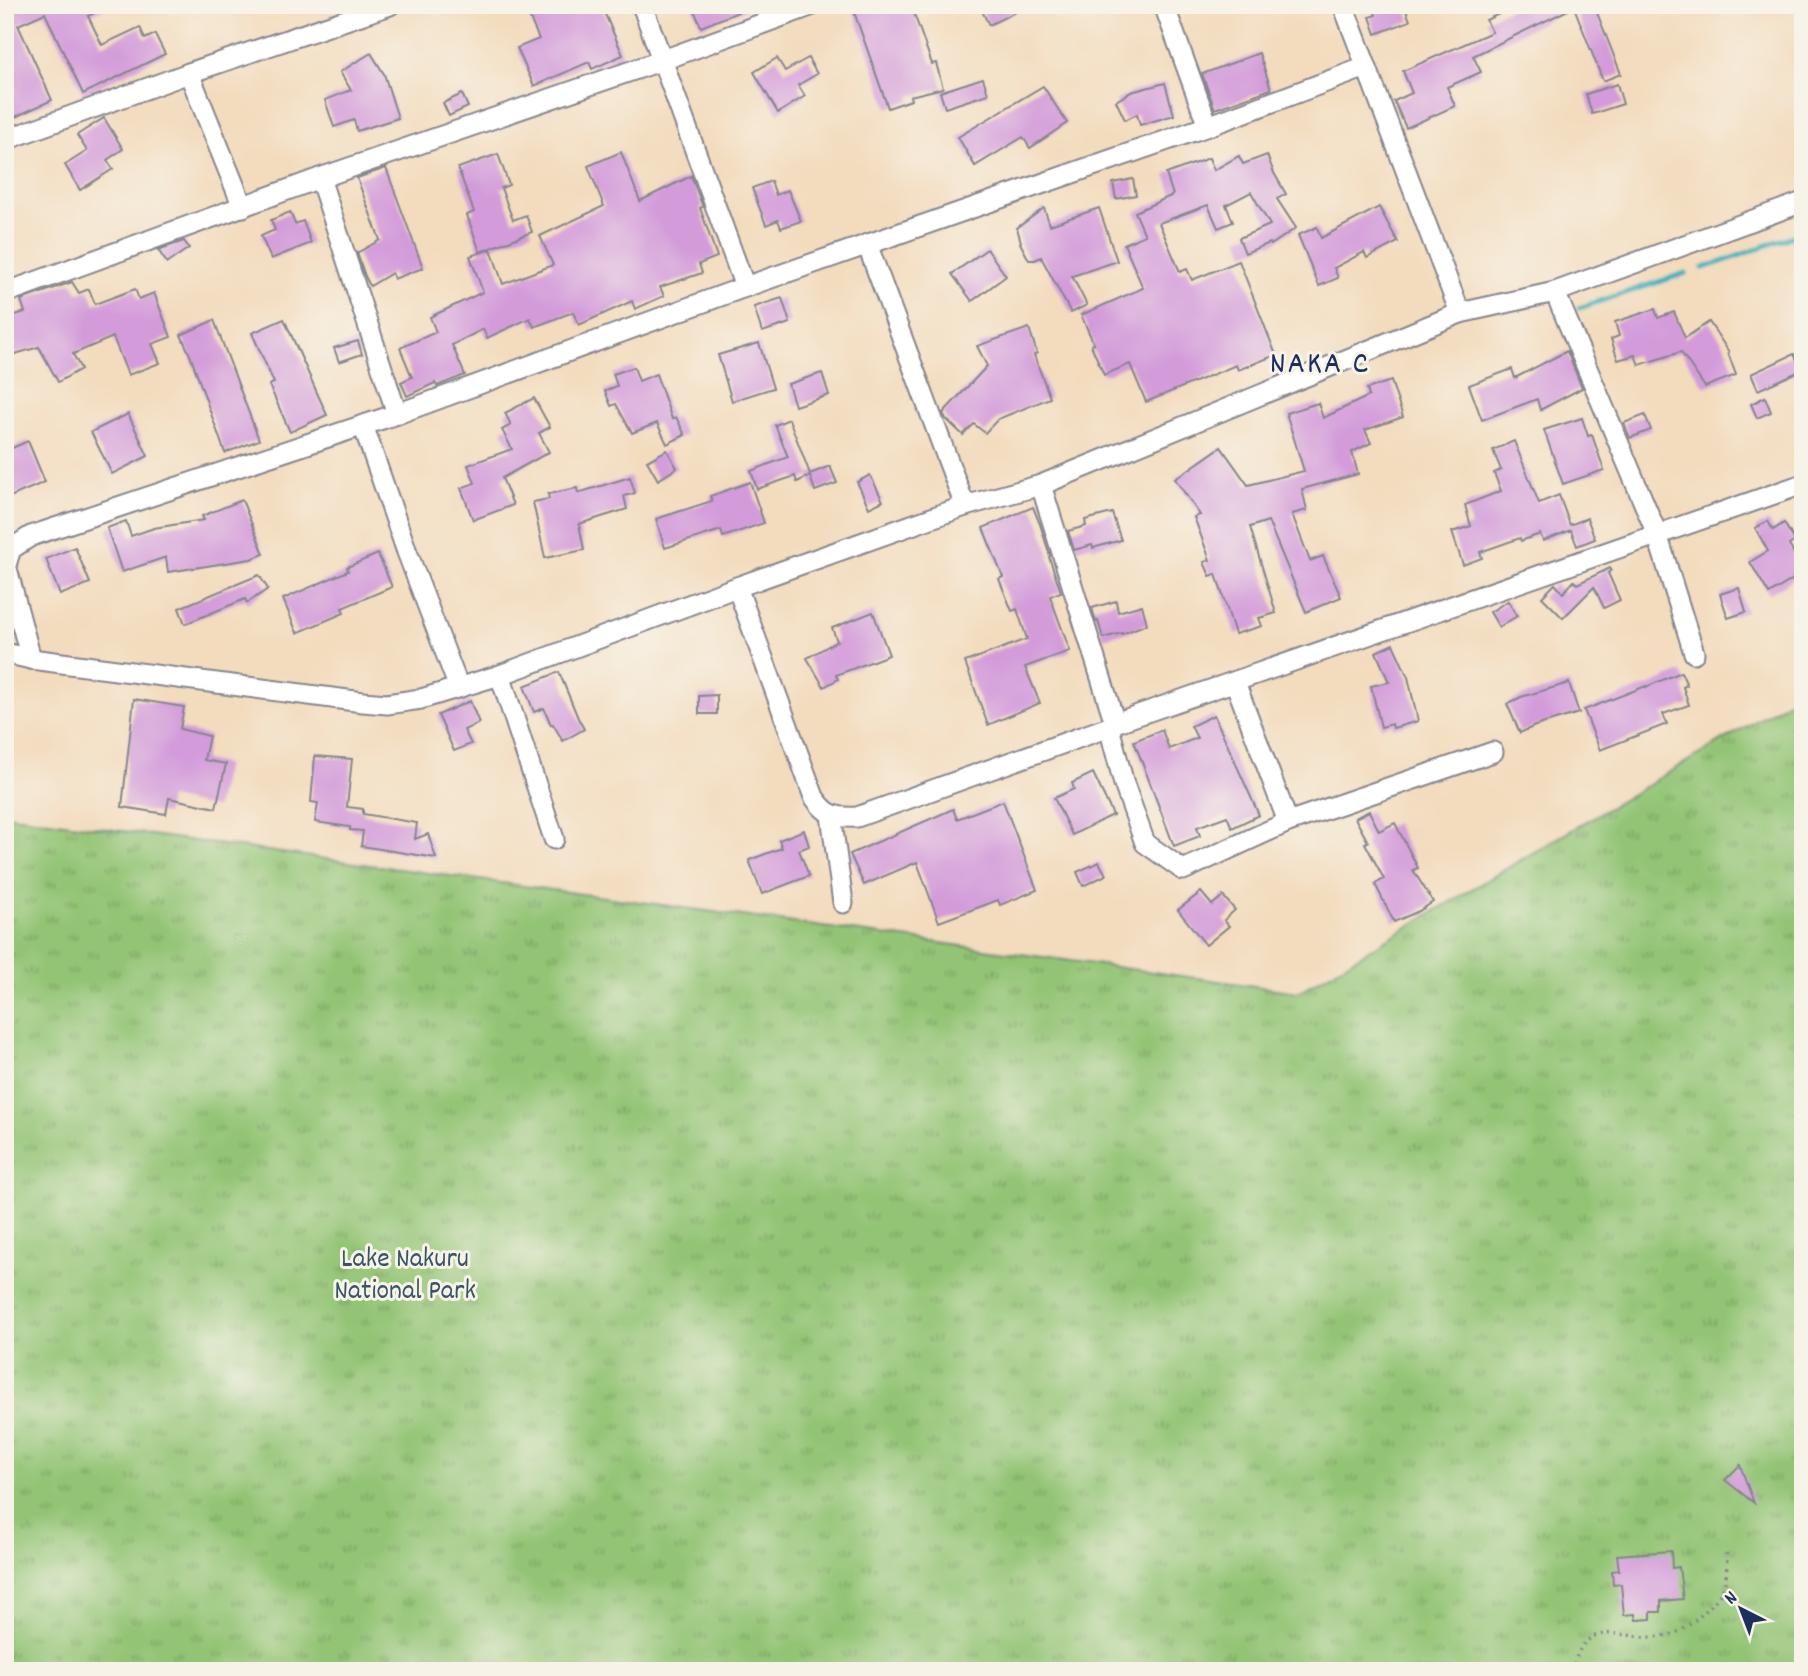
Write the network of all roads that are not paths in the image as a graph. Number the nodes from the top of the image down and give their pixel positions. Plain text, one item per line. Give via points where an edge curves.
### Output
1 (390, 5) edge
2 (642, 5) edge
3 (813, 5) edge
4 (1164, 5) edge
5 (1343, 5) edge
6 (663, 60) junction
7 (1366, 67) junction
8 (189, 73) junction
9 (1208, 126) junction
10 (5, 140) edge
11 (320, 178) junction
12 (1803, 202) edge
13 (243, 207) junction
14 (867, 244) junction
15 (745, 287) junction
16 (1555, 292) junction
17 (5, 293) edge
18 (1460, 313) junction
19 (397, 414) junction
20 (363, 425) junction
21 (1803, 484) edge
22 (1041, 485) junction
23 (965, 506) junction
24 (1657, 534) junction
25 (737, 587) junction
26 (5, 653) edge
27 (1694, 653) dead end
28 (31, 659) junction
29 (500, 675) junction
30 (1235, 682) junction
31 (459, 688) junction
32 (1112, 725) junction
33 (1493, 752) dead end
34 (831, 814) junction
35 (1287, 822) junction
36 (554, 839) dead end
37 (843, 903) dead end

1 - 8 street
2 - 6 street
3 - 6 street
4 - 9 street
5 - 7 street
6 - 11 street
6 - 15 street
7 - 9 street
7 - 18 street
8 - 10 street
8 - 13 street
9 - 14 street
11 - 13 street
11 - 19 street
12 - 16 street
13 - 17 street
14 - 15 street
14 - 23 street
15 - 19 street
16 - 18 street
16 - 24 street
18 - 22 street
19 - 20 street
20 - 28 street via 22,540 11,549 6,565
20 - 31 street
21 - 24 street
22 - 23 street
22 - 32 street
23 - 25 street
24 - 27 street
24 - 30 street
25 - 29 street
25 - 34 street via 814,797
26 - 28 street
28 - 31 street via 387,704
29 - 31 street
29 - 36 street
30 - 32 street
30 - 35 street
32 - 34 street via 857,817
32 - 35 street via 1124,784 1145,843 1183,870
33 - 35 street
34 - 37 street

